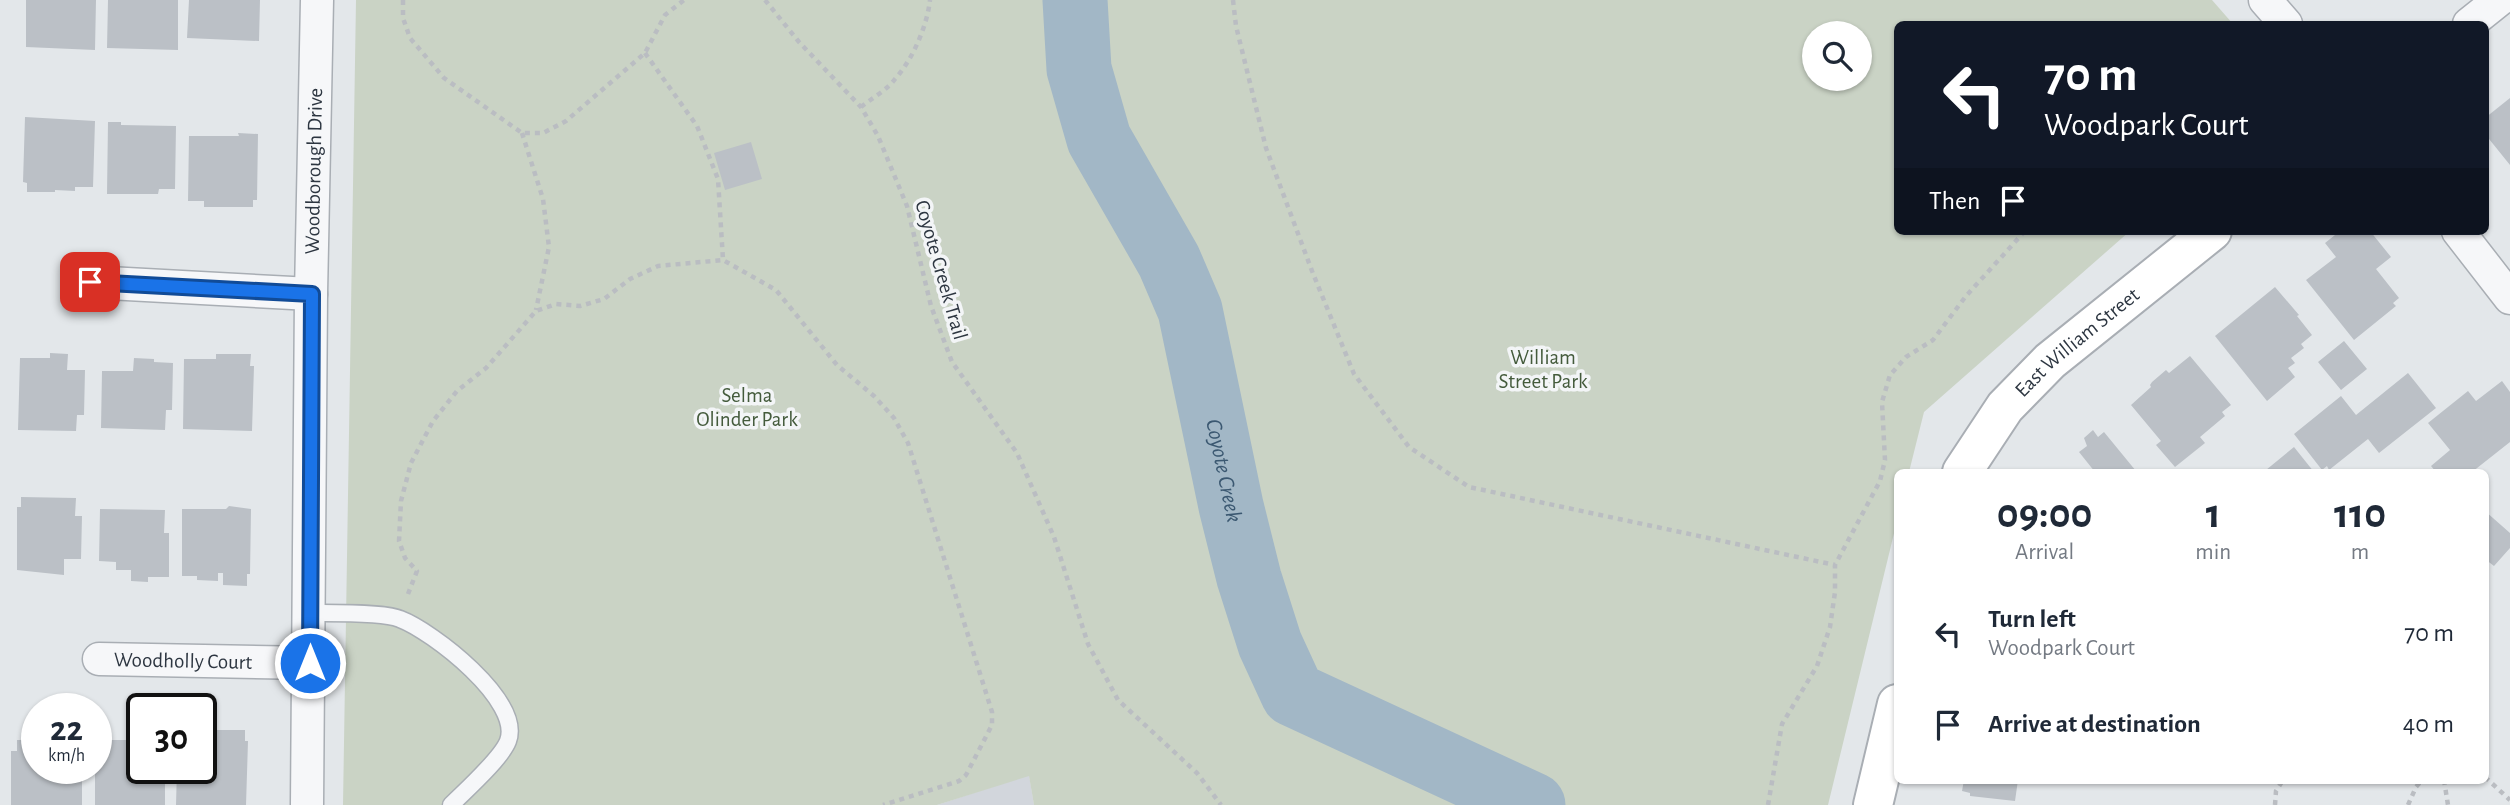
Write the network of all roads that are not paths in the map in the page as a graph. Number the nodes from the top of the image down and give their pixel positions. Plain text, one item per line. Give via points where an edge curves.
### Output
1 (317, 0) edge
2 (2265, 0) edge
3 (2499, 0) edge
4 (2283, 21) edge
5 (2473, 21) edge
6 (2207, 235) edge
7 (2461, 235) edge
8 (90, 282) dead end
9 (312, 294) junction
10 (2510, 298) edge
11 (1964, 469) edge
12 (310, 613) junction
13 (99, 659) dead end
14 (310, 663) junction
15 (1894, 717) edge
16 (1875, 797) edge
17 (307, 805) edge
18 (451, 805) edge

1 - 9 street, Woodborough Drive
2 - 4 street
3 - 5 street
6 - 11 street, East William Street via 2050,360 2005,407
7 - 10 street
8 - 9 street
9 - 12 street, Woodborough Drive
12 - 14 street, Woodborough Drive
12 - 18 lane via 399,618 458,655 500,703 509,721 508,740
13 - 14 street, Woodholly Court
14 - 17 street, Woodborough Drive
15 - 16 street

